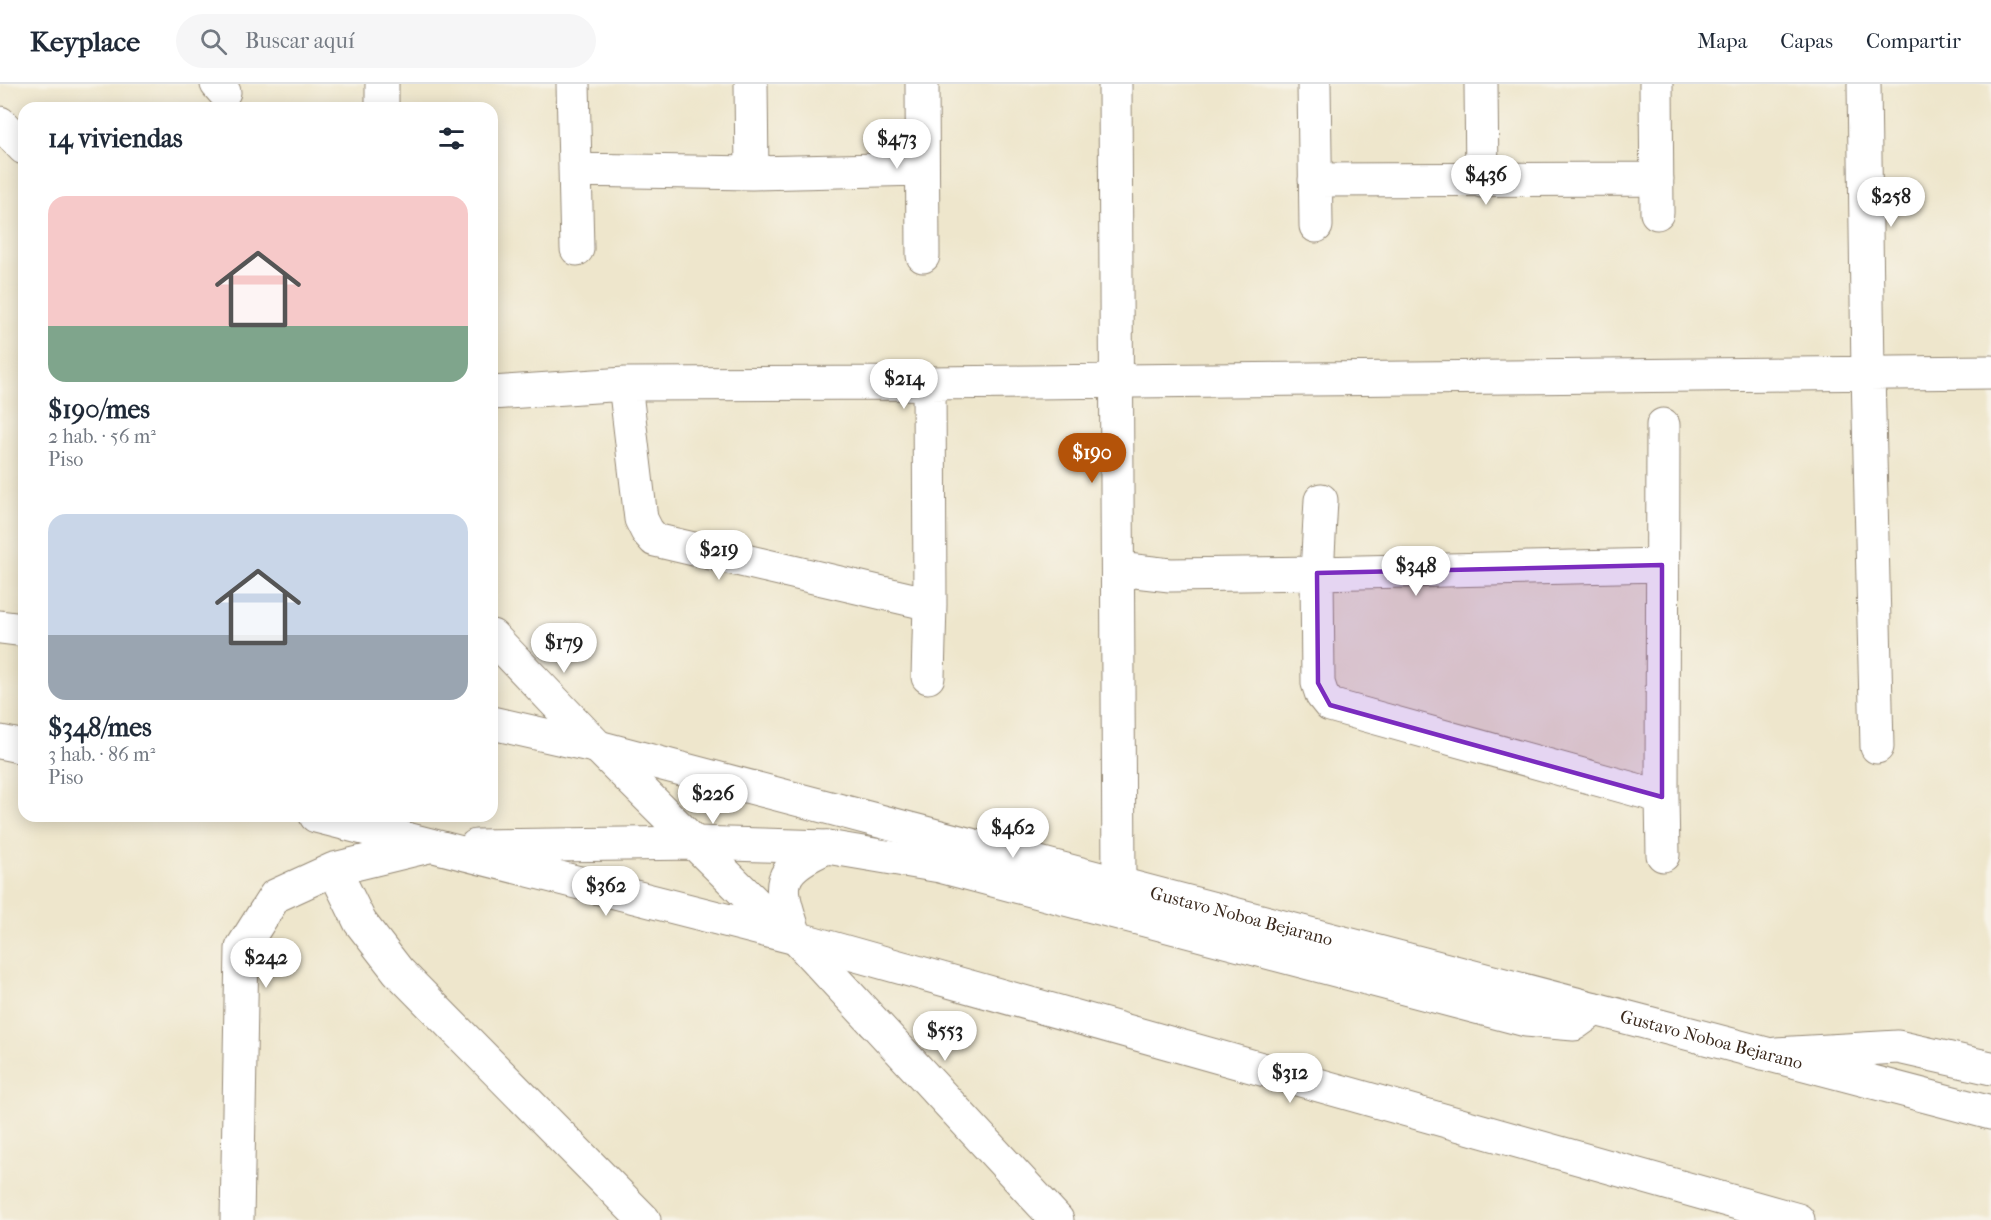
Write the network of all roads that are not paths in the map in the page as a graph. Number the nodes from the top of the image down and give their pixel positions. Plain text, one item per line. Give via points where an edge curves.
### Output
1 (382, 84) edge
2 (573, 84) edge
3 (751, 84) edge
4 (922, 84) edge
5 (1114, 84) edge
6 (1314, 84) edge
7 (1482, 84) edge
8 (1656, 84) edge
9 (1864, 84) edge
10 (382, 102) edge
11 (0, 123) edge
12 (18, 142) edge
13 (922, 169) junction
14 (575, 170) junction
15 (752, 173) junction
16 (1657, 179) junction
17 (1315, 180) junction
18 (1482, 181) junction
19 (1657, 213) dead end
20 (1316, 226) dead end
21 (577, 249) dead end
22 (923, 256) dead end
23 (1991, 372) edge
24 (1868, 373) junction
25 (1118, 380) junction
26 (929, 383) junction
27 (625, 384) junction
28 (498, 393) edge
29 (1663, 425) dead end
30 (1321, 500) dead end
31 (1662, 565) junction
32 (1118, 569) junction
33 (1317, 573) junction
34 (930, 604) junction
35 (0, 627) edge
36 (18, 629) edge
37 (498, 642) edge
38 (928, 677) dead end
39 (498, 724) edge
40 (0, 741) edge
41 (18, 746) edge
42 (598, 747) junction
43 (1877, 747) dead end
44 (1662, 797) junction
45 (339, 822) edge
46 (695, 843) junction
47 (429, 846) junction
48 (827, 847) junction
49 (1663, 855) dead end
50 (333, 868) junction
51 (1119, 884) junction
52 (796, 938) junction
53 (1595, 1009) junction
54 (1769, 1055) junction
55 (1991, 1068) edge
56 (1991, 1113) edge
57 (237, 1220) edge
58 (644, 1220) edge
59 (1057, 1220) edge
60 (1798, 1220) edge

1 - 10 street
2 - 14 street
3 - 15 street
4 - 13 street
5 - 25 street
6 - 17 street
7 - 18 street
8 - 16 street
9 - 24 street
11 - 12 street
13 - 15 street
13 - 22 street
14 - 15 street
14 - 21 street
16 - 18 street
16 - 19 street
17 - 18 street
17 - 20 street
23 - 24 street
24 - 25 street
24 - 43 street
25 - 26 street
25 - 32 street
26 - 27 street
26 - 34 street
27 - 28 street
27 - 34 street via 641,519 655,540
29 - 31 street
30 - 33 street
31 - 33 street
31 - 44 street
32 - 33 street via 1170,574
32 - 51 street
33 - 44 street via 1318,683 1330,705
34 - 38 street
35 - 36 street
37 - 42 street
39 - 42 street, Gustavo Noboa Bejarano
40 - 41 street
42 - 46 street
42 - 51 street, Gustavo Noboa Bejarano
44 - 49 street
45 - 47 street
46 - 47 street
46 - 48 street
46 - 52 street
47 - 50 street
47 - 52 street
48 - 52 street via 802,858 788,871 784,901
48 - 53 street via 940,866 1526,1020 1574,1024
50 - 57 street via 275,896 242,948
50 - 58 street via 360,922 398,971
51 - 53 street, Gustavo Noboa Bejarano
52 - 59 street
52 - 60 street
53 - 54 street, Gustavo Noboa Bejarano
54 - 55 street via 1898,1047
54 - 56 street, Gustavo Noboa Bejarano

